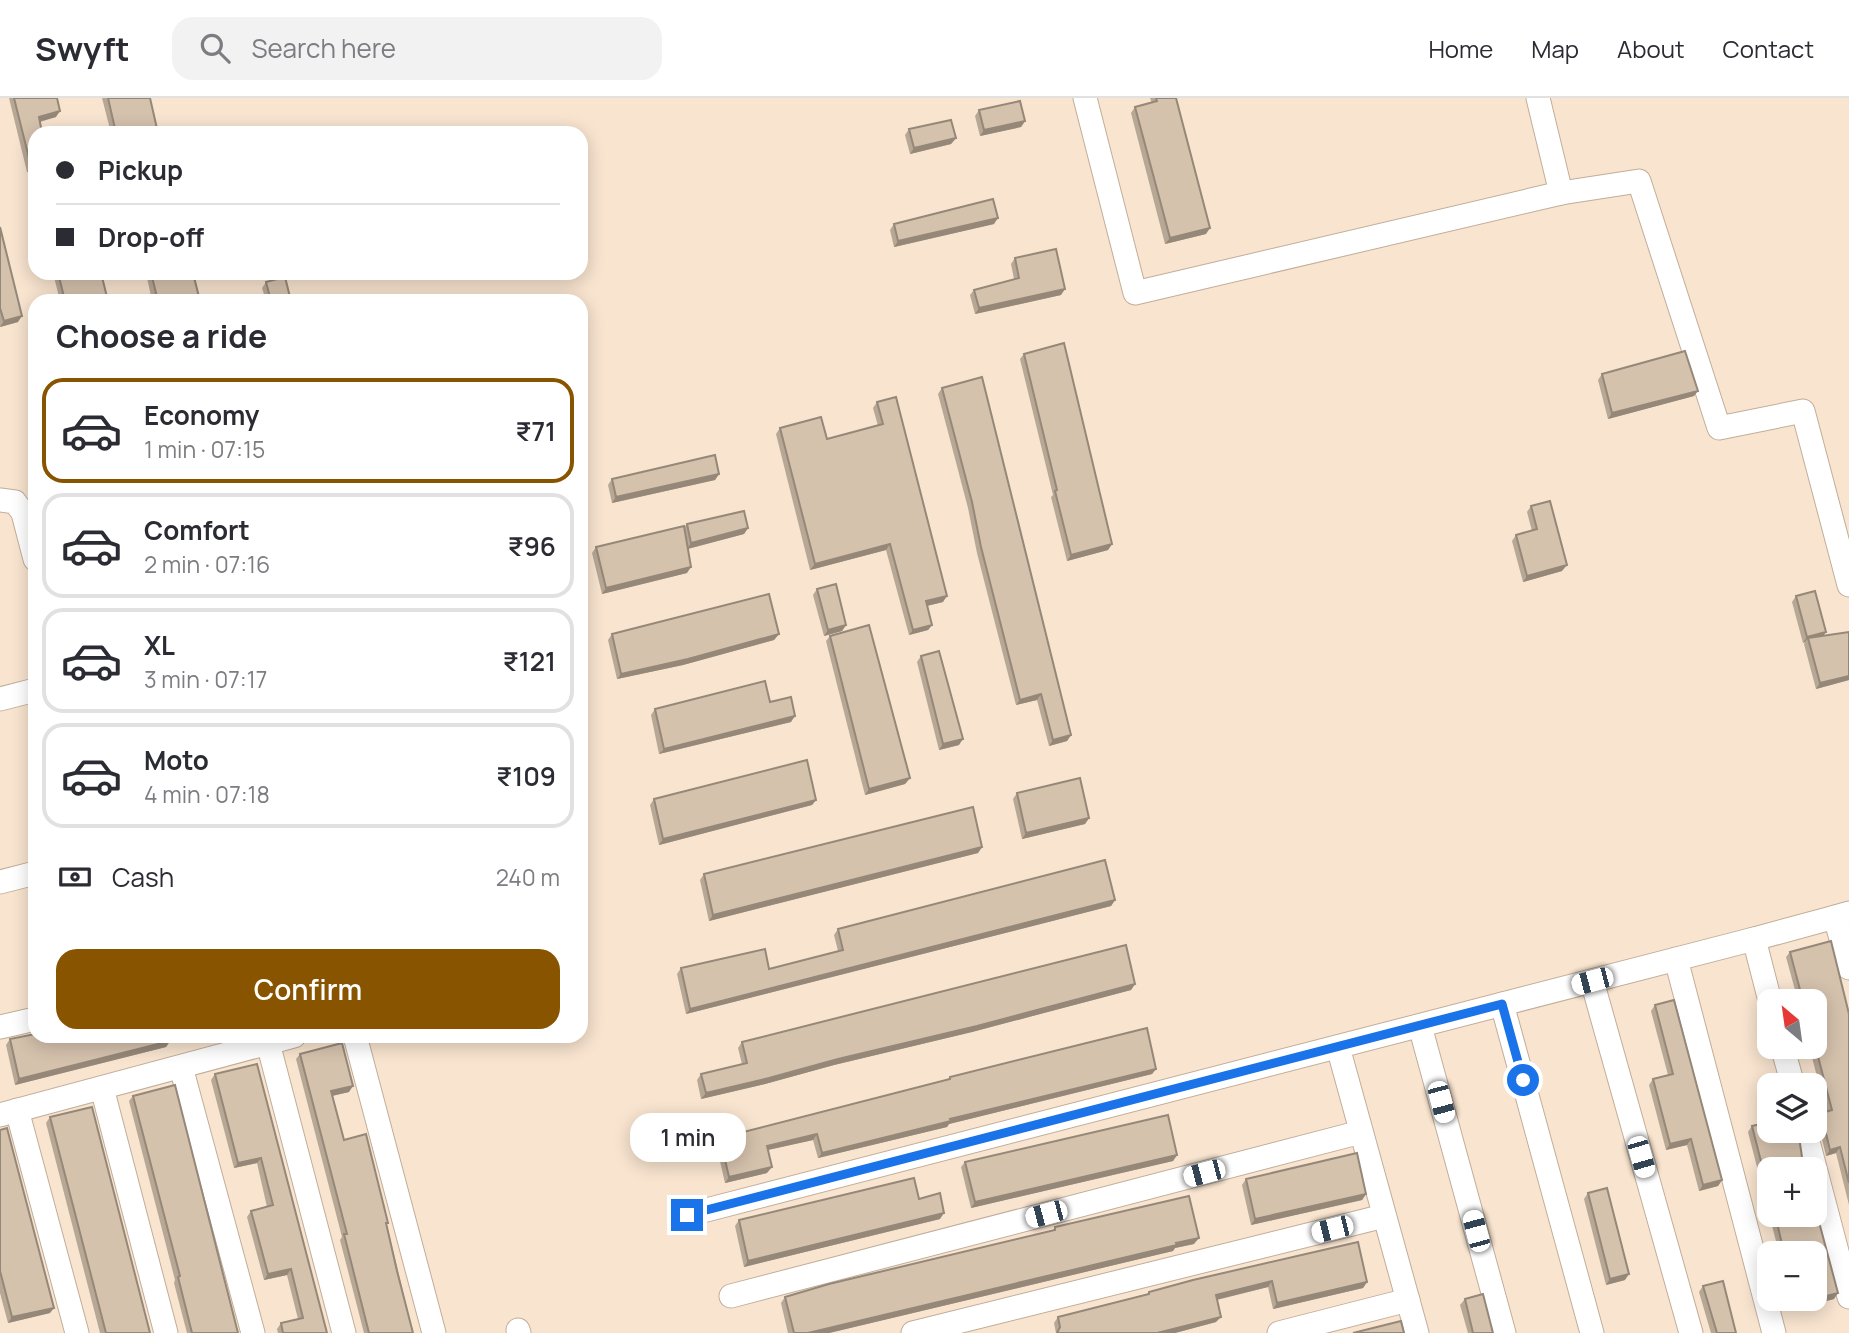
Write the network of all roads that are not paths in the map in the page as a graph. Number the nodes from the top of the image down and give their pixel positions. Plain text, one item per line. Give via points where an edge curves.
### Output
1 (1085, 98) edge
2 (1538, 98) edge
3 (1561, 193) junction
4 (0, 500) edge
5 (28, 532) edge
6 (1849, 585) edge
7 (28, 693) edge
8 (0, 699) edge
9 (28, 875) edge
10 (0, 882) edge
11 (1842, 915) edge
12 (1754, 939) junction
13 (1676, 959) junction
14 (1849, 968) edge
15 (1592, 981) junction
16 (1767, 989) edge
17 (1502, 1004) junction
18 (28, 1020) edge
19 (1420, 1026) junction
20 (0, 1027) edge
21 (268, 1043) joint
22 (357, 1043) edge
23 (1338, 1047) junction
24 (181, 1067) junction
25 (102, 1088) junction
26 (9, 1113) edge
27 (1361, 1132) junction
28 (1808, 1143) edge
29 (687, 1215) dead end
30 (1384, 1216) junction
31 (731, 1296) dead end
32 (1849, 1297) edge
33 (1408, 1300) junction
34 (77, 1333) edge
35 (166, 1333) edge
36 (253, 1333) edge
37 (344, 1333) edge
38 (434, 1333) edge
39 (913, 1333) edge
40 (1279, 1333) edge
41 (1416, 1333) edge
42 (1504, 1333) edge
43 (1592, 1333) edge
44 (1690, 1333) edge
45 (1773, 1333) edge

1 - 3 street via 1135,293
2 - 3 street
3 - 6 street via 1639,181 1719,428 1803,411
4 - 5 street via 15,502
7 - 8 street
9 - 10 street
11 - 12 street
11 - 14 street
12 - 13 street
12 - 16 street
13 - 15 street
13 - 45 street
15 - 17 street
15 - 44 street
17 - 19 street
17 - 43 street
18 - 20 street
19 - 23 street
19 - 42 street
21 - 24 street
21 - 37 street
22 - 38 street
23 - 27 street
23 - 29 street
24 - 25 street
24 - 36 street
25 - 26 street
25 - 35 street
26 - 34 street
27 - 30 street
27 - 31 street
28 - 32 street
30 - 33 street
30 - 39 street
33 - 40 street
33 - 41 street

